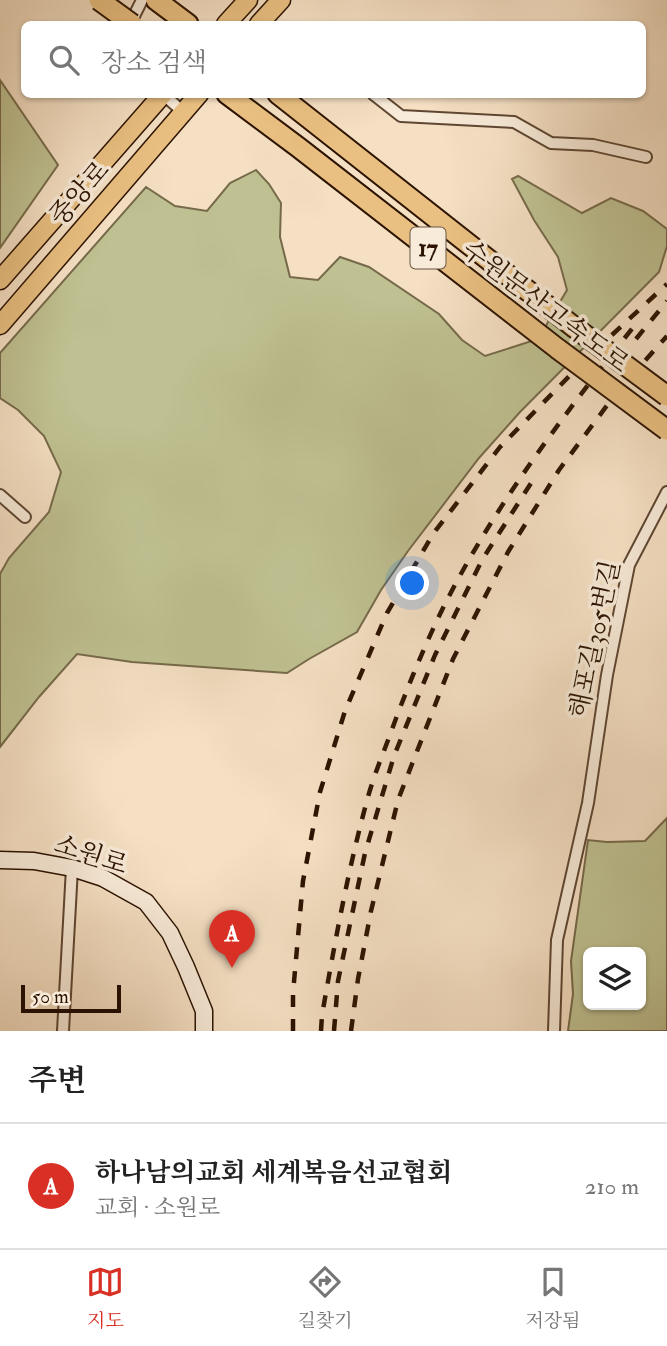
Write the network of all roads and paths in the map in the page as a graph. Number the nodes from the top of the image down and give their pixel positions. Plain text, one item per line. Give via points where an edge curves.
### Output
1 (99, 0) edge
2 (142, 0) edge
3 (156, 0) edge
4 (248, 0) edge
5 (281, 0) edge
6 (127, 21) edge
7 (132, 21) edge
8 (184, 21) edge
9 (229, 21) edge
10 (262, 21) edge
11 (159, 98) edge
12 (167, 98) edge
13 (195, 98) edge
14 (232, 98) edge
15 (283, 98) edge
16 (378, 98) edge
17 (183, 112) junction
18 (646, 157) dead end
19 (0, 280) edge
20 (0, 325) edge
21 (667, 396) edge
22 (667, 430) edge
23 (667, 492) edge
24 (0, 495) edge
25 (25, 517) dead end
26 (0, 860) edge
27 (72, 867) junction
28 (63, 1031) edge
29 (204, 1031) edge
30 (554, 1031) edge

1 - 6 highway, bridge
2 - 7 street
3 - 8 highway
4 - 9 main road
5 - 10 main road
11 - 19 main road, 중앙로
12 - 17 street
13 - 17 main road, 중앙로
14 - 22 highway, 수원문산고속도로 / 17, bridge
15 - 21 highway, 수원문산고속도로 / 17, bridge
16 - 18 street via 401,116 514,122 551,143 593,145
17 - 20 main road, 중앙로
23 - 30 street, 해포길305번길 via 629,565 588,803 557,940
24 - 25 street
26 - 27 main road, 소원로
27 - 28 street
27 - 29 main road, 소원로 via 146,902 170,933 186,967 204,1011

